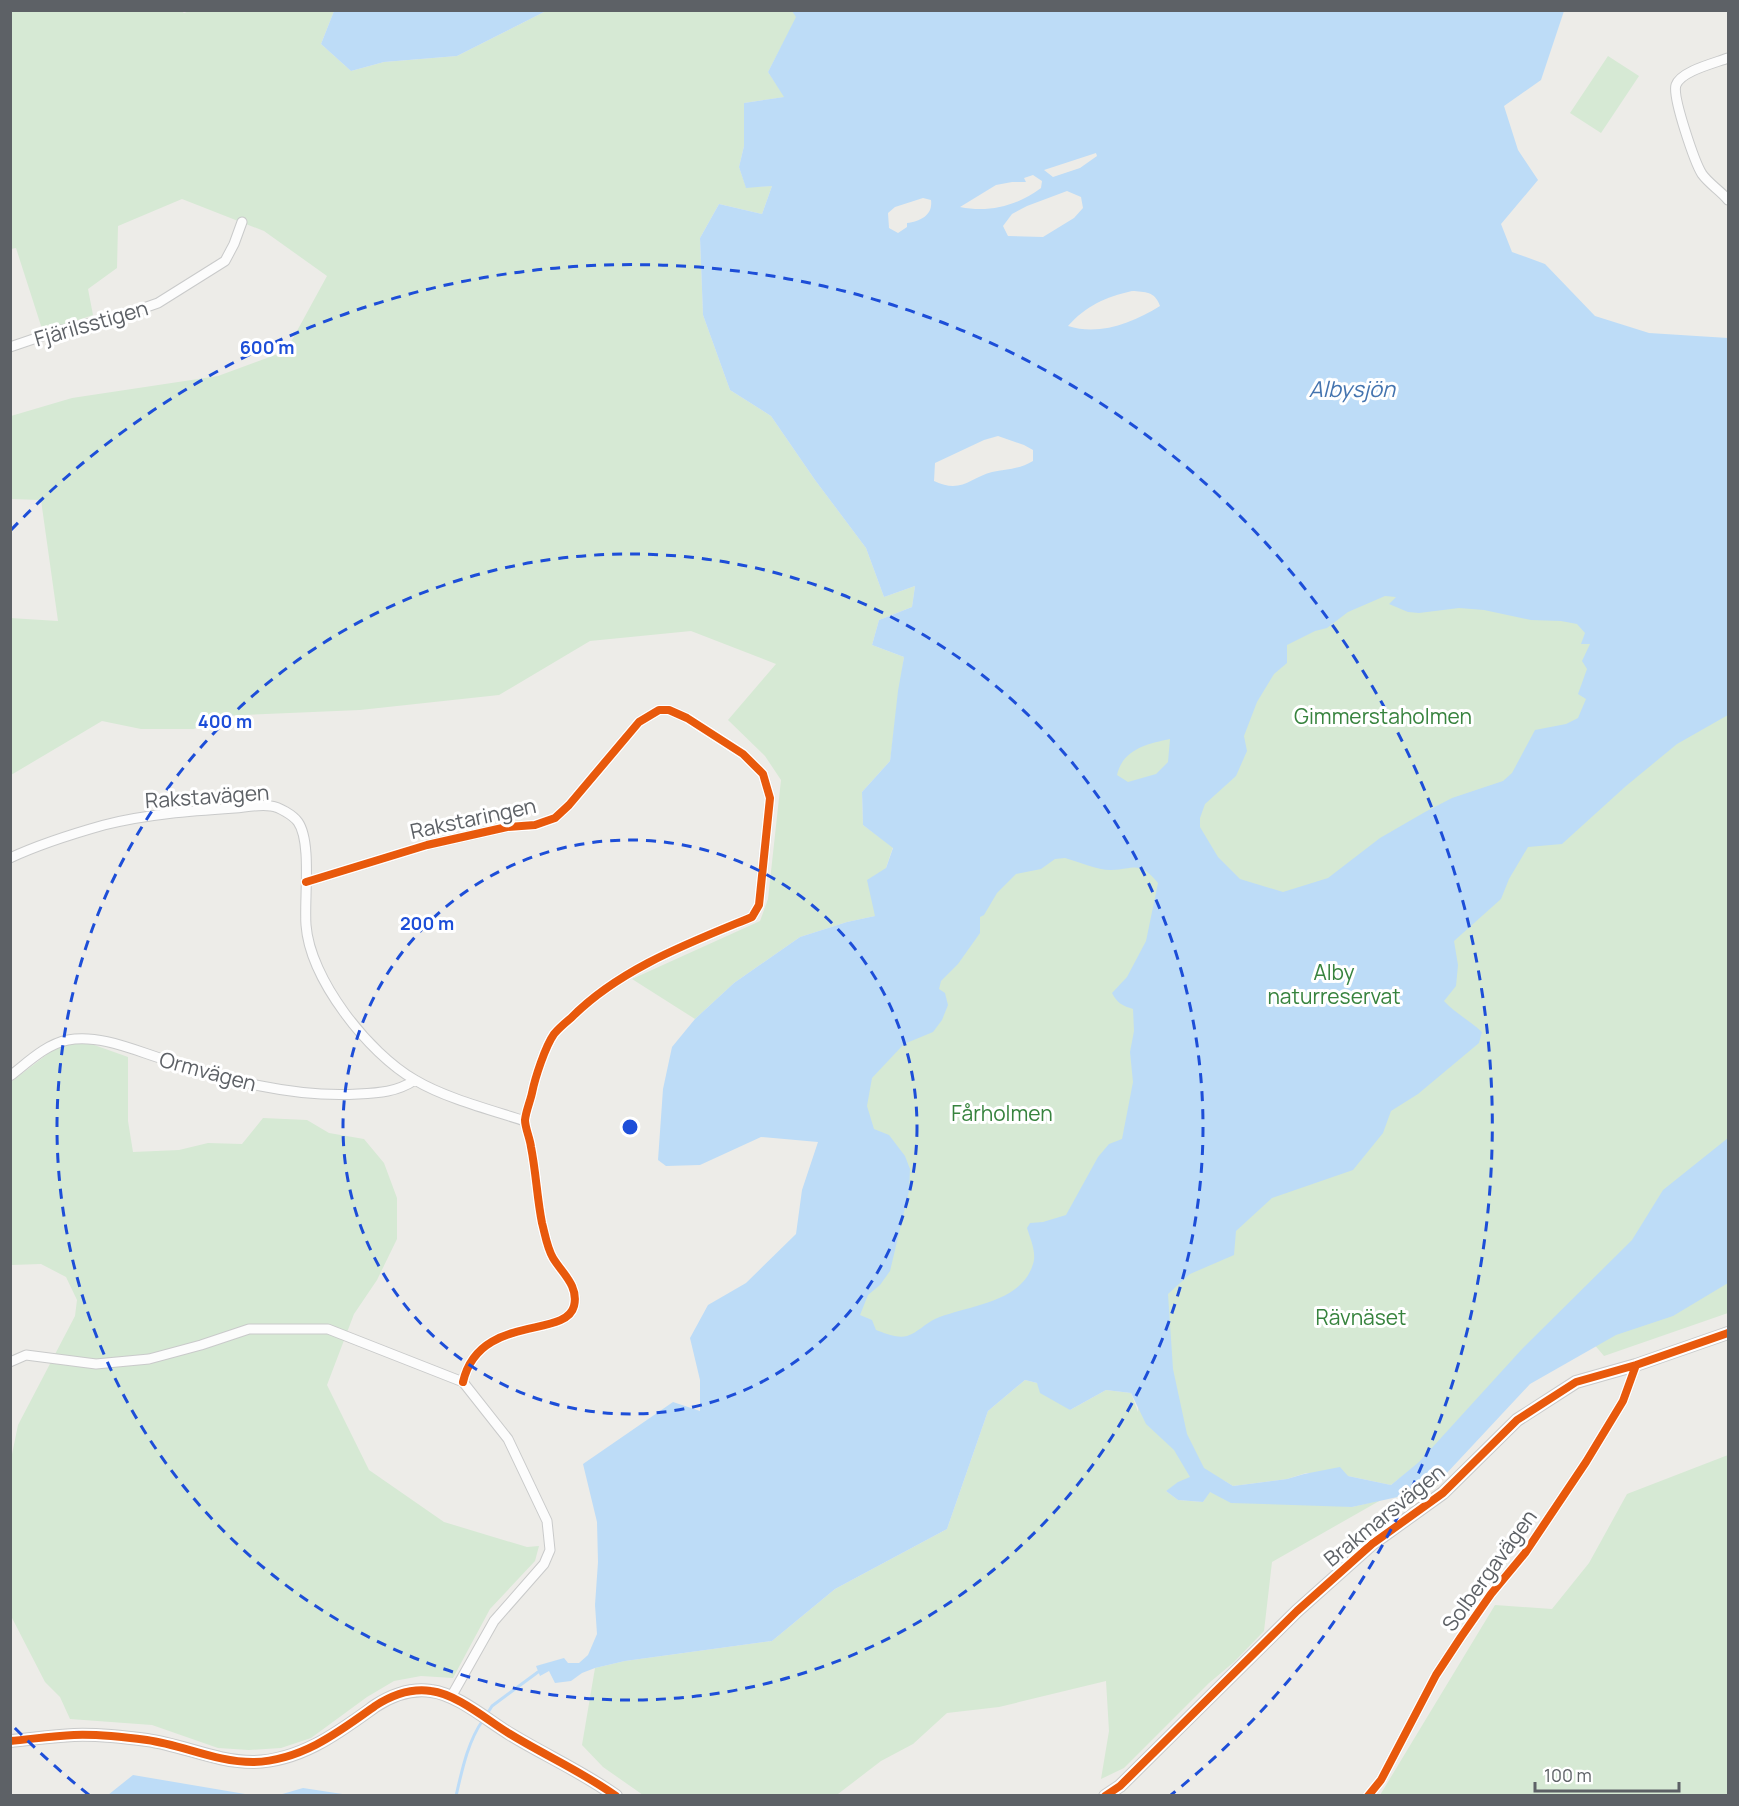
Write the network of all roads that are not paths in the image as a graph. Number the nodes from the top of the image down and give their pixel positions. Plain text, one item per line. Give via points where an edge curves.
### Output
1 (1728, 58) edge
2 (1727, 197) edge
3 (242, 222) dead end
4 (10, 347) edge
5 (10, 858) edge
6 (306, 882) junction
7 (10, 1076) edge
8 (415, 1080) junction
9 (525, 1120) junction
10 (1728, 1333) edge
11 (10, 1362) edge
12 (1636, 1365) junction
13 (463, 1382) junction
14 (451, 1697) junction
15 (10, 1742) edge
16 (1122, 1791) edge
17 (616, 1796) edge
18 (1105, 1796) edge
19 (1368, 1796) edge

1 - 2 street via 1685,75 1676,85 1686,134 1702,174
3 - 4 street, Fjärilsstigen via 225,261 158,303
5 - 6 street, Rakstavägen via 105,825 161,814 271,806 299,824 305,845
6 - 8 street, Rakstavägen via 306,926 323,980 358,1030
6 - 9 street, Rakstaringen via 427,845 555,818 639,722 659,710 687,718 743,754 763,774 770,798 759,905 752,917 657,958 589,1000 554,1035 535,1078
7 - 8 street, Ormvägen via 51,1046 86,1038 275,1089 328,1096 402,1089
8 - 9 street, Rakstavägen
9 - 13 street via 542,1223 551,1256 575,1293 574,1304 566,1318 491,1341 473,1355
10 - 12 street, Brakmarsvägen
11 - 13 street via 26,1354 96,1364 149,1359 249,1329 328,1329
12 - 16 street, Brakmarsvägen via 1576,1382 1517,1420 1443,1493 1372,1544 1298,1611
12 - 19 street, Solbergavägen via 1623,1401 1586,1462 1436,1675 1381,1780
13 - 14 street via 508,1440 547,1521 550,1550 544,1564 494,1622
14 - 15 street via 432,1691 410,1691 391,1697 320,1744 255,1762 195,1753 148,1740 76,1735
14 - 17 street
16 - 18 street, Brakmarsvägen

